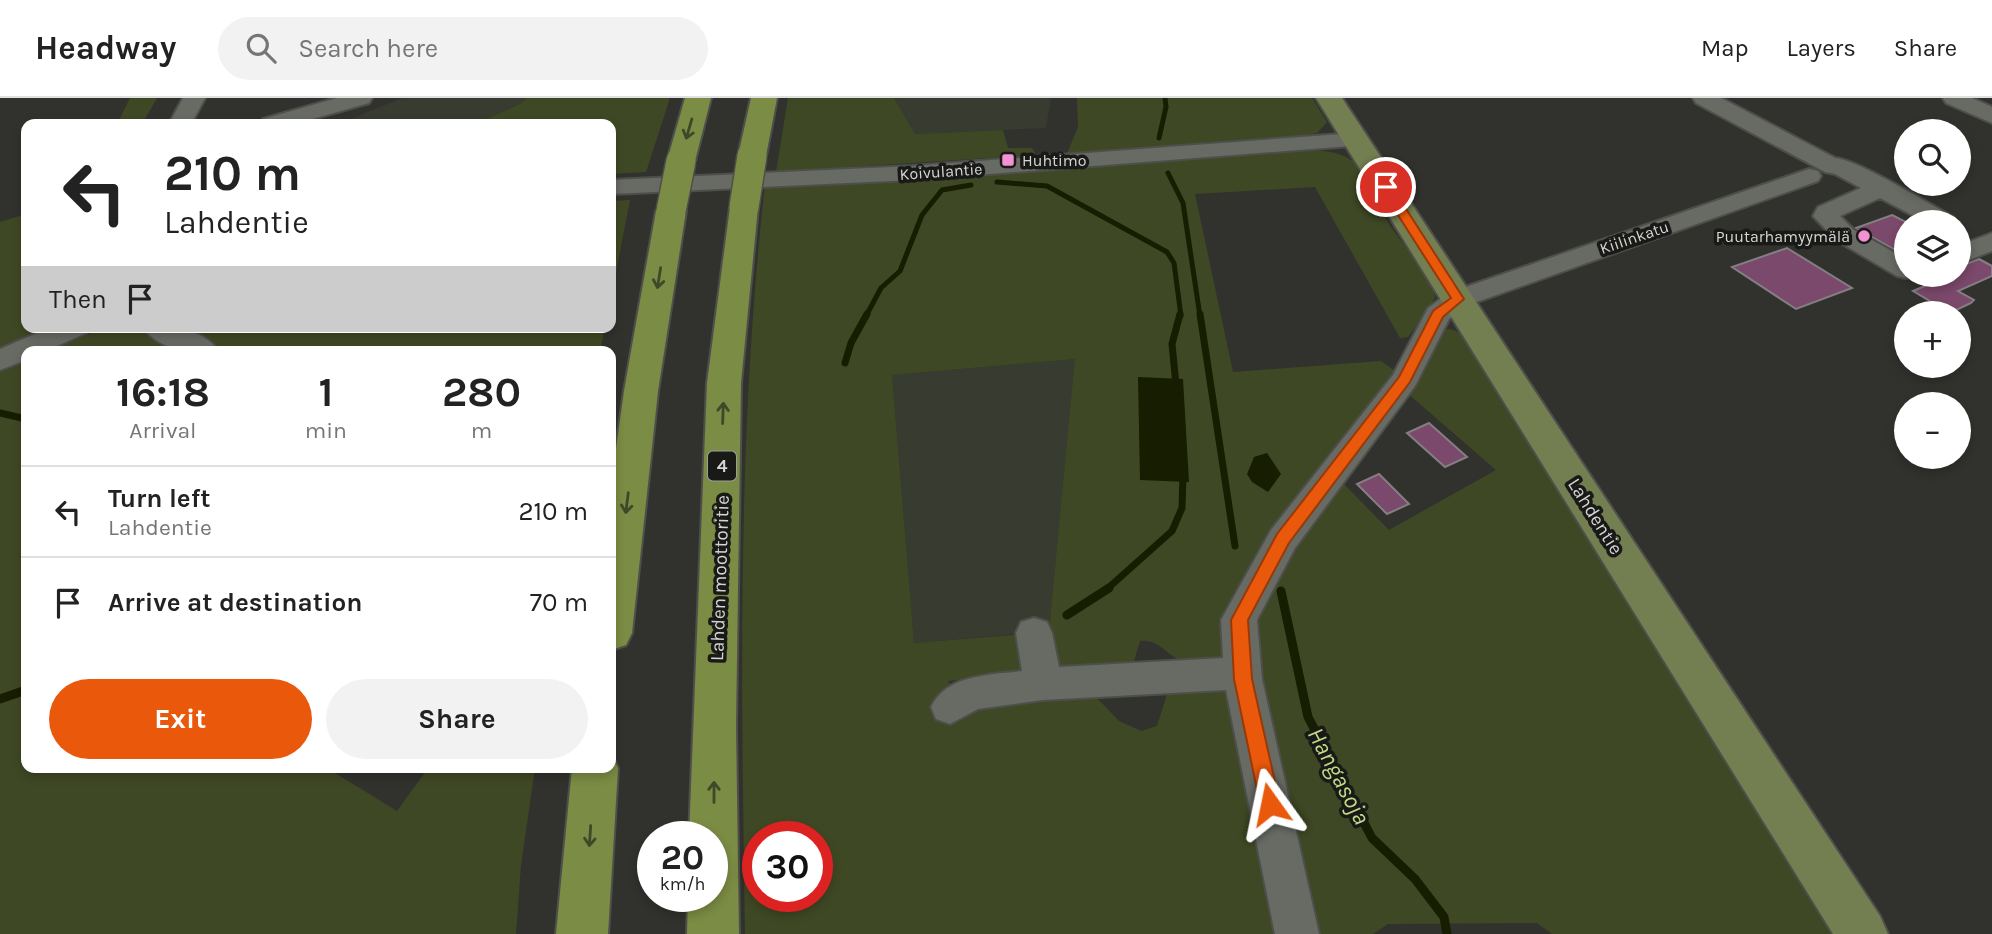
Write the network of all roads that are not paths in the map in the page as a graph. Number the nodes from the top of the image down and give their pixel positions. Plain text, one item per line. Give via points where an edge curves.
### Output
1 (194, 98) edge
2 (361, 98) edge
3 (698, 98) edge
4 (764, 98) edge
5 (1329, 98) edge
6 (1704, 98) edge
7 (1954, 98) edge
8 (1992, 116) edge
9 (183, 119) edge
10 (288, 119) edge
11 (1355, 139) junction
12 (1826, 169) junction
13 (616, 187) edge
14 (1881, 188) junction
15 (1922, 210) edge
16 (1971, 235) edge
17 (1988, 242) edge
18 (1971, 250) edge
19 (1894, 263) edge
20 (1458, 299) junction
21 (62, 333) edge
22 (169, 333) edge
23 (32, 346) edge
24 (193, 346) edge
25 (21, 351) edge
26 (0, 360) edge
27 (616, 593) edge
28 (1034, 633) dead end
29 (1243, 673) junction
30 (1043, 684) junction
31 (950, 707) dead end
32 (595, 773) edge
33 (582, 934) edge
34 (713, 934) edge
35 (1297, 934) edge
36 (1862, 934) edge

1 - 9 street
2 - 10 street
3 -> 27 highway, bridge via 671,211 641,391
34 -> 4 highway, Lahden moottoritie / 4, bridge via 724,383 744,207
5 - 11 main road, Lahdentie
6 - 12 street
7 - 8 street
11 - 13 street, Koivulantie via 912,173
11 - 20 main road, Lahdentie
12 - 14 street
12 - 20 street, Kiilinkatu
14 - 15 street
14 - 19 street via 1826,216 1845,235
16 - 17 street
17 - 18 street
20 - 29 street via 1438,314 1405,379 1264,570 1240,620
20 - 36 main road, Lahdentie
21 - 23 street
22 - 24 street
25 - 26 street
28 - 30 street
29 - 30 street
29 - 35 street
30 - 31 street via 970,694
32 -> 33 highway

